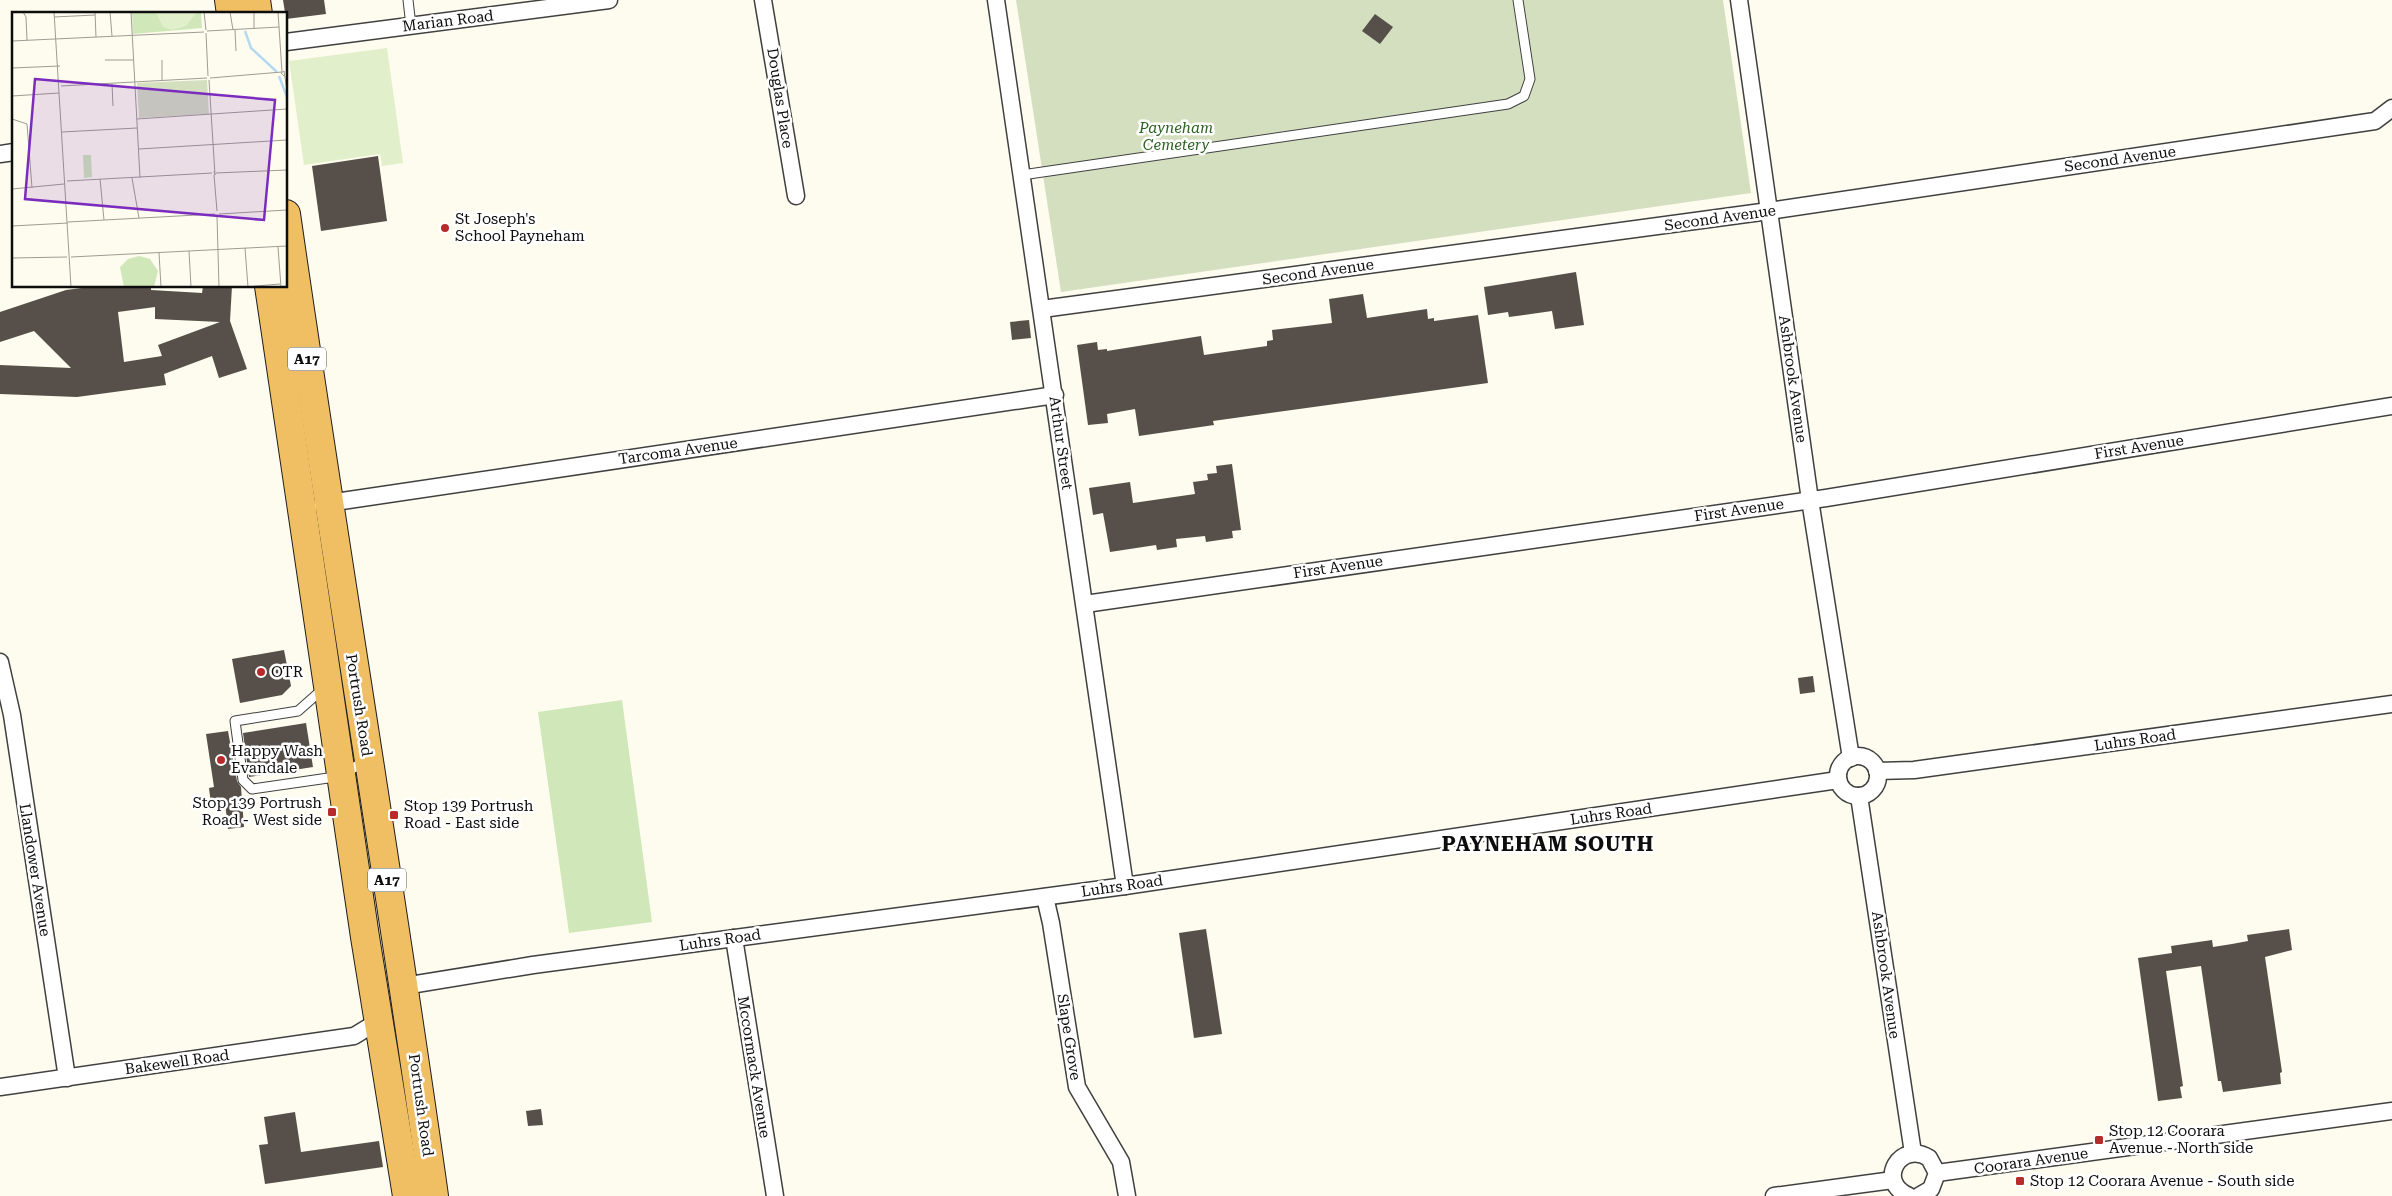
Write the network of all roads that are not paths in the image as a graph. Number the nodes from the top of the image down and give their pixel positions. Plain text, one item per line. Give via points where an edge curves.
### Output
1 (408, 0) edge
2 (609, 0) edge
3 (764, 0) edge
4 (996, 0) edge
5 (1518, 0) edge
6 (1739, 0) edge
7 (412, 26) junction
8 (288, 42) edge
9 (2392, 108) edge
10 (1022, 175) junction
11 (796, 196) dead end
12 (1769, 211) junction
13 (288, 234) edge
14 (269, 288) edge
15 (1042, 309) junction
16 (1054, 395) junction
17 (2392, 406) edge
18 (1810, 500) junction
19 (315, 505) junction
20 (1084, 604) junction
21 (0, 662) edge
22 (328, 684) junction
23 (2392, 704) edge
24 (1850, 758) junction
25 (367, 759) junction
26 (1877, 772) junction
27 (342, 776) junction
28 (1838, 780) junction
29 (1859, 796) junction
30 (1125, 886) junction
31 (1046, 897) junction
32 (365, 937) junction
33 (734, 938) junction
34 (404, 986) junction
35 (354, 1036) junction
36 (381, 1036) junction
37 (67, 1078) junction
38 (0, 1087) edge
39 (2392, 1111) edge
40 (1913, 1153) junction
41 (1936, 1173) junction
42 (1894, 1180) junction
43 (407, 1196) edge
44 (434, 1196) edge
45 (775, 1196) edge
46 (1127, 1196) edge
47 (1774, 1196) edge
48 (1909, 1196) edge
49 (1919, 1196) edge

1 - 7 lane
2 - 7 street, Marian Road
3 - 11 street, Douglas Place
4 - 10 street, Arthur Street
5 - 10 lane via 1530,79 1524,96 1508,104
6 - 12 street, Ashbrook Avenue
7 - 8 street, Marian Road
9 - 12 street, Second Avenue via 2375,121
10 - 15 street, Arthur Street
12 - 15 street, Second Avenue
12 - 18 street, Ashbrook Avenue
13 - 19 highway, Portrush Road / A17
14 - 19 highway, Portrush Road / A17
15 - 16 street, Arthur Street
16 - 19 street, Tarcoma Avenue
16 - 20 street, Arthur Street
17 - 18 street, First Avenue
18 - 20 street, First Avenue
18 - 24 street, Ashbrook Avenue
19 - 22 highway, Portrush Road / A17
19 - 25 highway, Portrush Road / A17
20 - 30 street, Arthur Street
21 - 37 street, Llandower Avenue via 12,715
22 - 27 highway, Portrush Road / A17
22 - 27 lane via 298,711 235,722 242,780 252,789
23 - 26 street, Luhrs Road via 1914,770
24 - 26 street via 1864,757
24 - 28 street via 1841,766
25 - 27 lane
25 - 34 highway, Portrush Road / A17
26 - 29 street via 1875,786
27 - 32 highway, Portrush Road / A17
28 - 29 street via 1846,792
28 - 30 street, Luhrs Road
29 - 40 street, Ashbrook Avenue
30 - 31 street, Luhrs Road
31 - 33 street, Luhrs Road
31 - 46 street, Slape Grove via 1077,1087 1121,1162
32 - 34 highway via 388,970
32 - 36 highway, Portrush Road / A17
33 - 34 street, Luhrs Road
33 - 45 street, Mccormack Avenue
34 - 36 highway
34 - 44 highway, Portrush Road / A17
35 - 36 street
35 - 36 street, Bakewell Road via 372,1025
35 - 37 street, Bakewell Road
36 - 43 highway, Portrush Road / A17
37 - 38 street, Bakewell Road
39 - 41 street, Coorara Avenue
40 - 41 street via 1929,1158
40 - 42 street via 1898,1161
41 - 49 street via 1931,1189
42 - 47 street
42 - 48 street via 1900,1192

